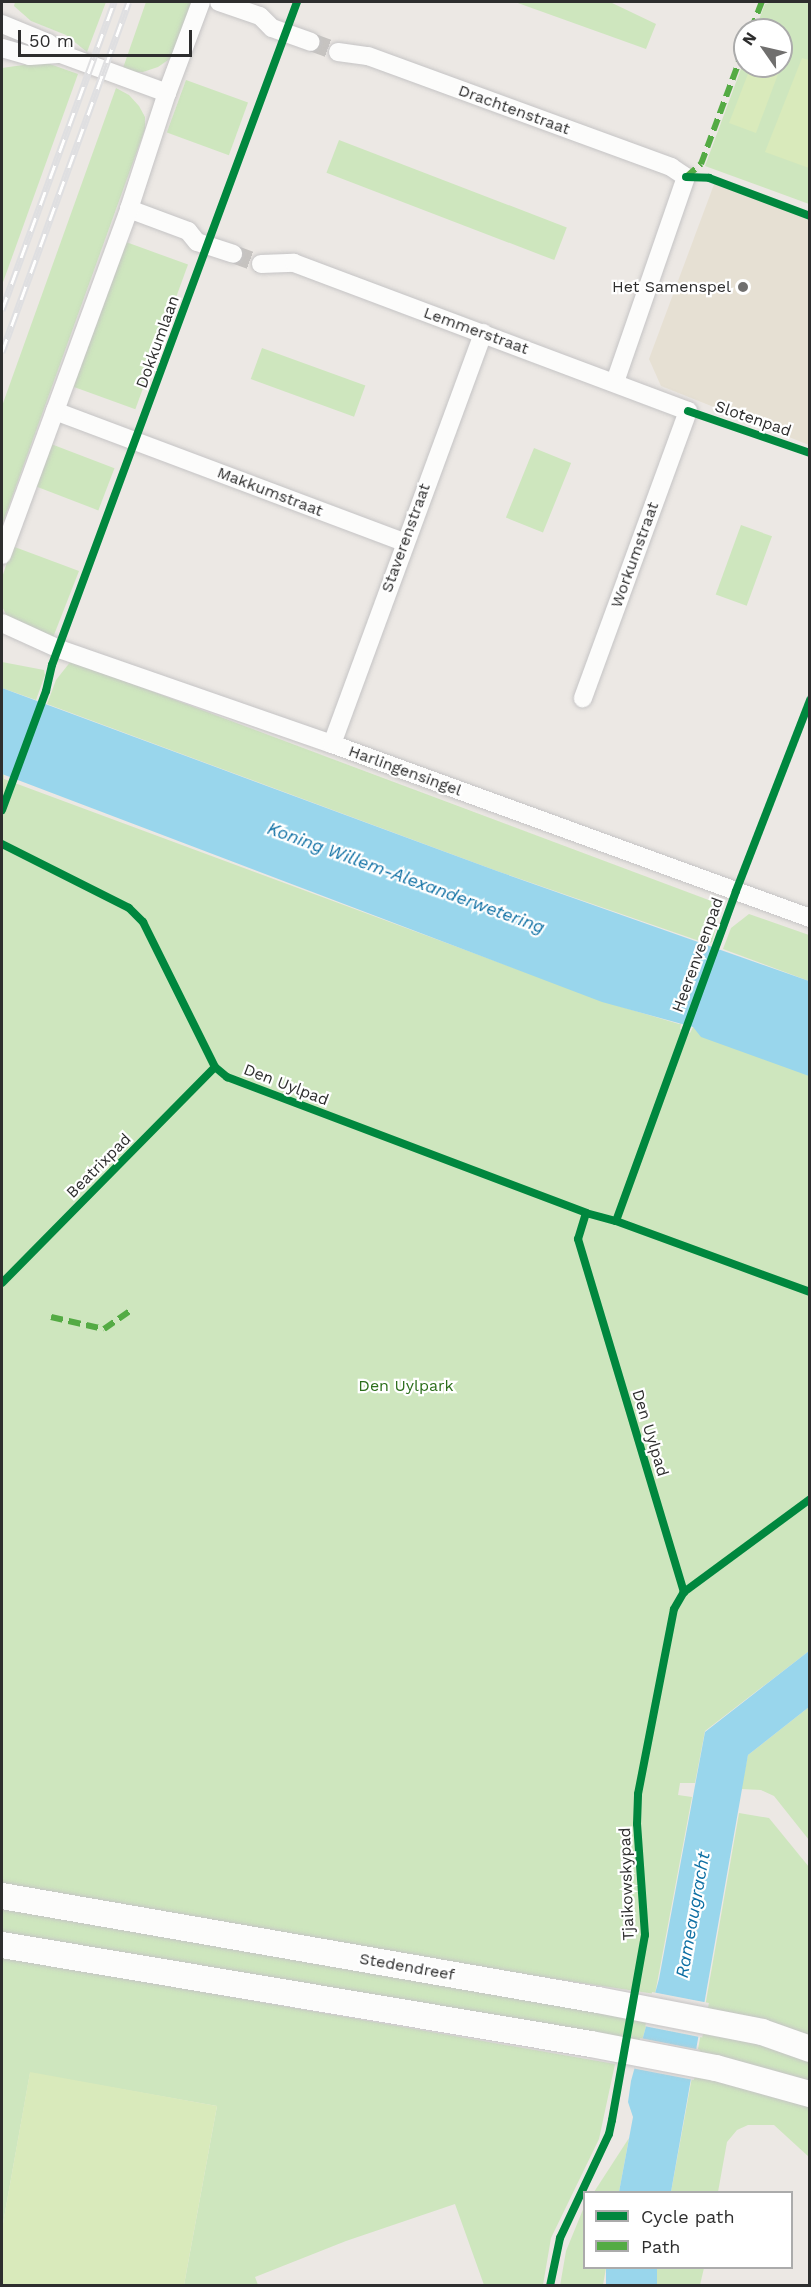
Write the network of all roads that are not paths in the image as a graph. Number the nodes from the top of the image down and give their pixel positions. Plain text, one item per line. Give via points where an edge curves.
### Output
1 (201, 2) edge
2 (219, 2) edge
3 (2, 24) edge
4 (311, 42) tunnel mouth
5 (2, 48) edge
6 (338, 52) tunnel mouth
7 (62, 54) junction
8 (167, 93) junction
9 (129, 209) junction
10 (233, 254) tunnel mouth
11 (261, 264) tunnel mouth
12 (483, 333) junction
13 (615, 382) junction
14 (55, 411) junction
15 (688, 411) joint
16 (404, 542) junction
17 (2, 555) edge
18 (2, 623) edge
19 (583, 698) dead end
20 (332, 744) junction
21 (810, 918) edge
22 (2, 1896) edge
23 (2, 1946) edge
24 (810, 2049) edge
25 (810, 2094) edge

1 - 8 street
2 - 4 street via 260,16 272,28
3 - 7 street via 48,43
5 - 7 street via 30,56
6 - 13 street, Drachtenstraat via 368,56 671,167 686,177
7 - 8 street
8 - 9 street
9 - 10 street via 188,231 197,242
9 - 14 street
11 - 12 street, Lemmerstraat via 294,263
12 - 13 street, Lemmerstraat
12 - 16 street, Staverenstraat
13 - 15 street, Lemmerstraat
14 - 16 street, Makkumstraat
14 - 17 street
15 - 19 street, Workumstraat
16 - 20 street, Staverenstraat
18 - 20 street, Harlingensingel via 59,649
20 - 21 street, Harlingensingel
22 - 24 main road, Stedendreef via 598,2000 762,2032
23 - 25 main road via 591,2044 716,2068

